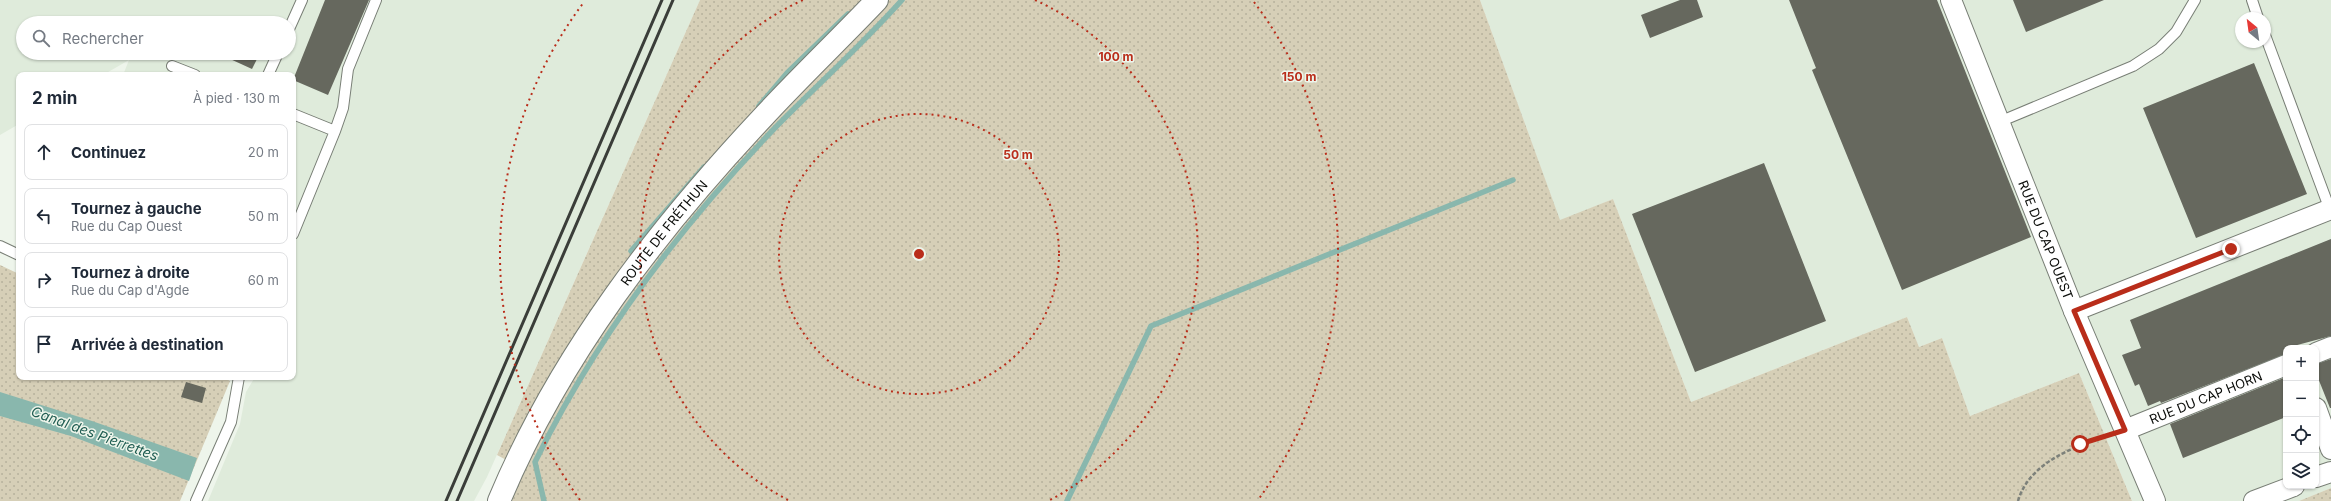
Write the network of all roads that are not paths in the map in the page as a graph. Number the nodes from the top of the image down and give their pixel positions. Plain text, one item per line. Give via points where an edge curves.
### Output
1 (302, 0) edge
2 (376, 0) edge
3 (877, 0) edge
4 (1951, 0) edge
5 (2195, 0) edge
6 (2252, 0) edge
7 (2256, 12) edge
8 (295, 16) edge
9 (2270, 48) edge
10 (275, 60) edge
11 (172, 66) dead end
12 (187, 72) edge
13 (269, 72) edge
14 (296, 115) edge
15 (1999, 122) junction
16 (335, 131) junction
17 (2331, 209) edge
18 (296, 227) edge
19 (0, 246) edge
20 (16, 253) edge
21 (2074, 311) junction
22 (2331, 347) edge
23 (2319, 352) edge
24 (2283, 366) edge
25 (238, 380) edge
26 (2319, 416) edge
27 (2125, 430) junction
28 (2331, 449) edge
29 (2331, 472) edge
30 (2319, 476) edge
31 (2286, 489) edge
32 (196, 501) edge
33 (499, 501) edge
34 (2155, 501) edge
35 (2254, 501) edge

1 - 8 lane
2 - 16 lane via 348,69 343,108
3 - 33 street, ROUTE DE FRÉTHUN via 737,145 629,274 555,385
4 - 15 street, RUE DU CAP OUEST
5 - 15 lane via 2176,32 2159,49 2134,66
6 - 7 lane
9 - 17 lane
10 - 13 lane
11 - 12 lane
14 - 16 lane
15 - 21 street, RUE DU CAP OUEST
16 - 18 lane
17 - 21 street
19 - 20 lane
21 - 27 street, RUE DU CAP OUEST
22 - 23 street
24 - 27 street, RUE DU CAP HORN
25 - 32 lane via 231,422
26 - 28 street
27 - 34 street, RUE DU CAP OUEST
29 - 30 street
31 - 35 street

